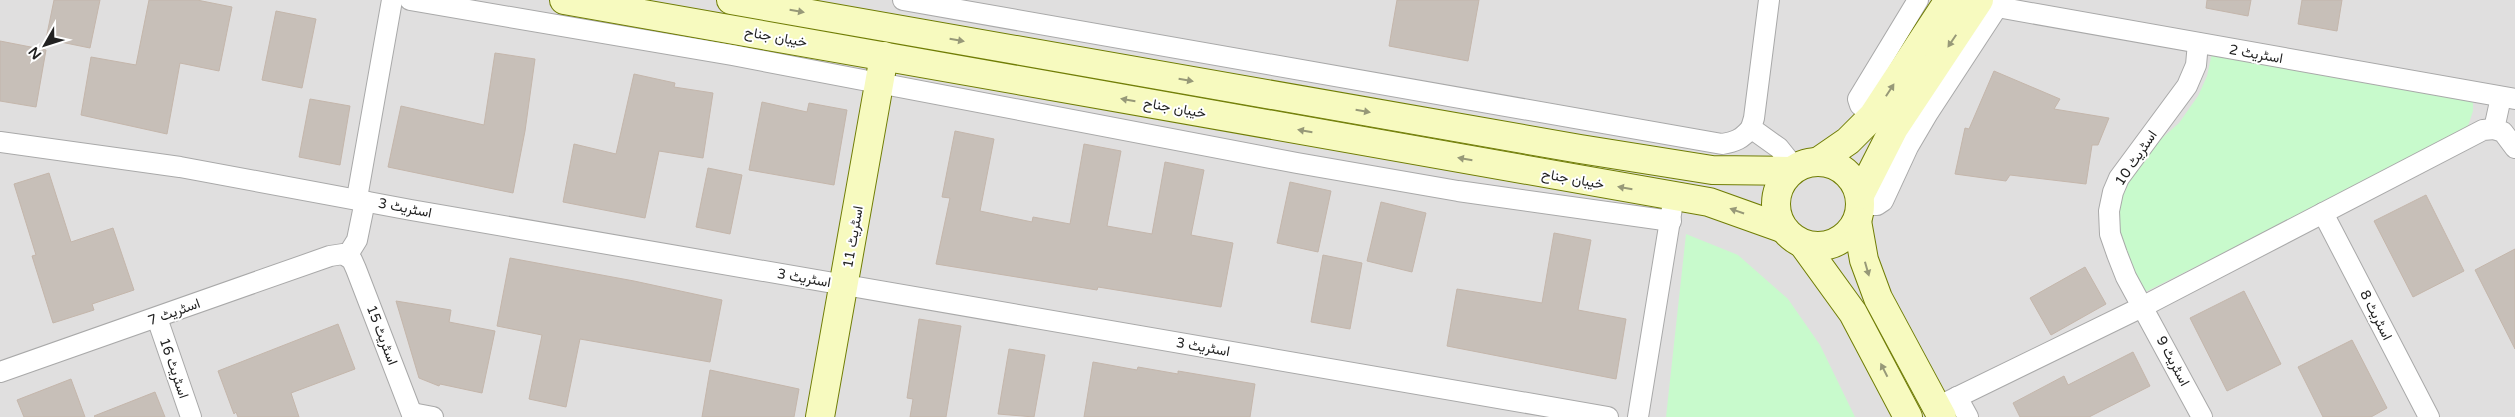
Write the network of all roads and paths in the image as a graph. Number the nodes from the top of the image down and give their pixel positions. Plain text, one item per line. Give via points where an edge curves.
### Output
1 (392, 0) edge
2 (410, 0) edge
3 (564, 0) edge
4 (732, 0) edge
5 (902, 0) edge
6 (1769, 0) edge
7 (1918, 0) edge
8 (1949, 0) edge
9 (1993, 2) edge
10 (2198, 43) junction
11 (884, 56) junction
12 (879, 83) junction
13 (2508, 98) edge
14 (1873, 116) junction
15 (1750, 128) junction
16 (2494, 129) junction
17 (2, 146) edge
18 (2515, 148) edge
19 (1801, 167) junction
20 (361, 200) junction
21 (1859, 207) junction
22 (1672, 209) junction
23 (2323, 213) junction
24 (1782, 228) junction
25 (1803, 244) junction
26 (347, 256) junction
27 (845, 285) junction
28 (2144, 306) junction
29 (157, 318) junction
30 (0, 372) edge
31 (1945, 407) edge
32 (412, 415) edge
33 (1905, 416) edge
34 (191, 417) edge
35 (433, 417) edge
36 (820, 417) edge
37 (1608, 417) edge
38 (1638, 417) edge
39 (1968, 417) edge
40 (2202, 417) edge
41 (2429, 417) edge

1 - 20 street
2 - 12 street
3 - 11 main road, خیبان جناح
4 -> 19 main road, خیبان جناح via 1712,170
5 - 15 street via 1722,144 1738,140
6 - 15 street
7 - 14 street via 1858,98 1860,105
14 -> 8 main road
9 - 10 street, اسٹریٹ 2
9 - 21 main road via 1894,128
10 - 13 street, اسٹریٹ 2
10 - 28 street, اسٹریٹ 10 via 2196,65 2187,86 2119,178 2109,211 2110,234 2126,277
11 - 12 main road, اسٹریٹ 11
22 -> 11 main road, خیبان جناح
12 - 22 street via 1458,190
12 - 27 main road, اسٹریٹ 11
13 - 16 street
14 - 19 main road via 1848,141
15 - 19 street
16 - 18 street via 2503,132
16 - 23 street via 2483,130
17 - 20 street, اسٹریٹ 3 via 180,167
19 - 21 main road via 1841,168 1849,175
19 - 24 main road via 1778,188 1775,208
20 - 26 street via 357,240
20 - 27 street, اسٹریٹ 3
21 - 25 main road via 1844,238 1825,246
21 -> 31 main road via 1864,260 1878,298
24 -> 22 main road, خیبان جناح via 1722,206
22 - 38 street
23 - 28 street
23 - 41 street, اسٹریٹ 8
24 - 25 main road
33 -> 25 main road via 1853,312
26 - 29 street, اسٹریٹ 7 via 330,256
26 - 32 street, اسٹریٹ 15 via 356,269
27 - 36 main road, اسٹریٹ 11
27 - 37 street, اسٹریٹ 3
28 - 31 street
28 - 40 street, اسٹریٹ 9
29 - 30 street, اسٹریٹ 7
29 - 34 street, اسٹریٹ 16
31 - 39 street
32 - 35 street

